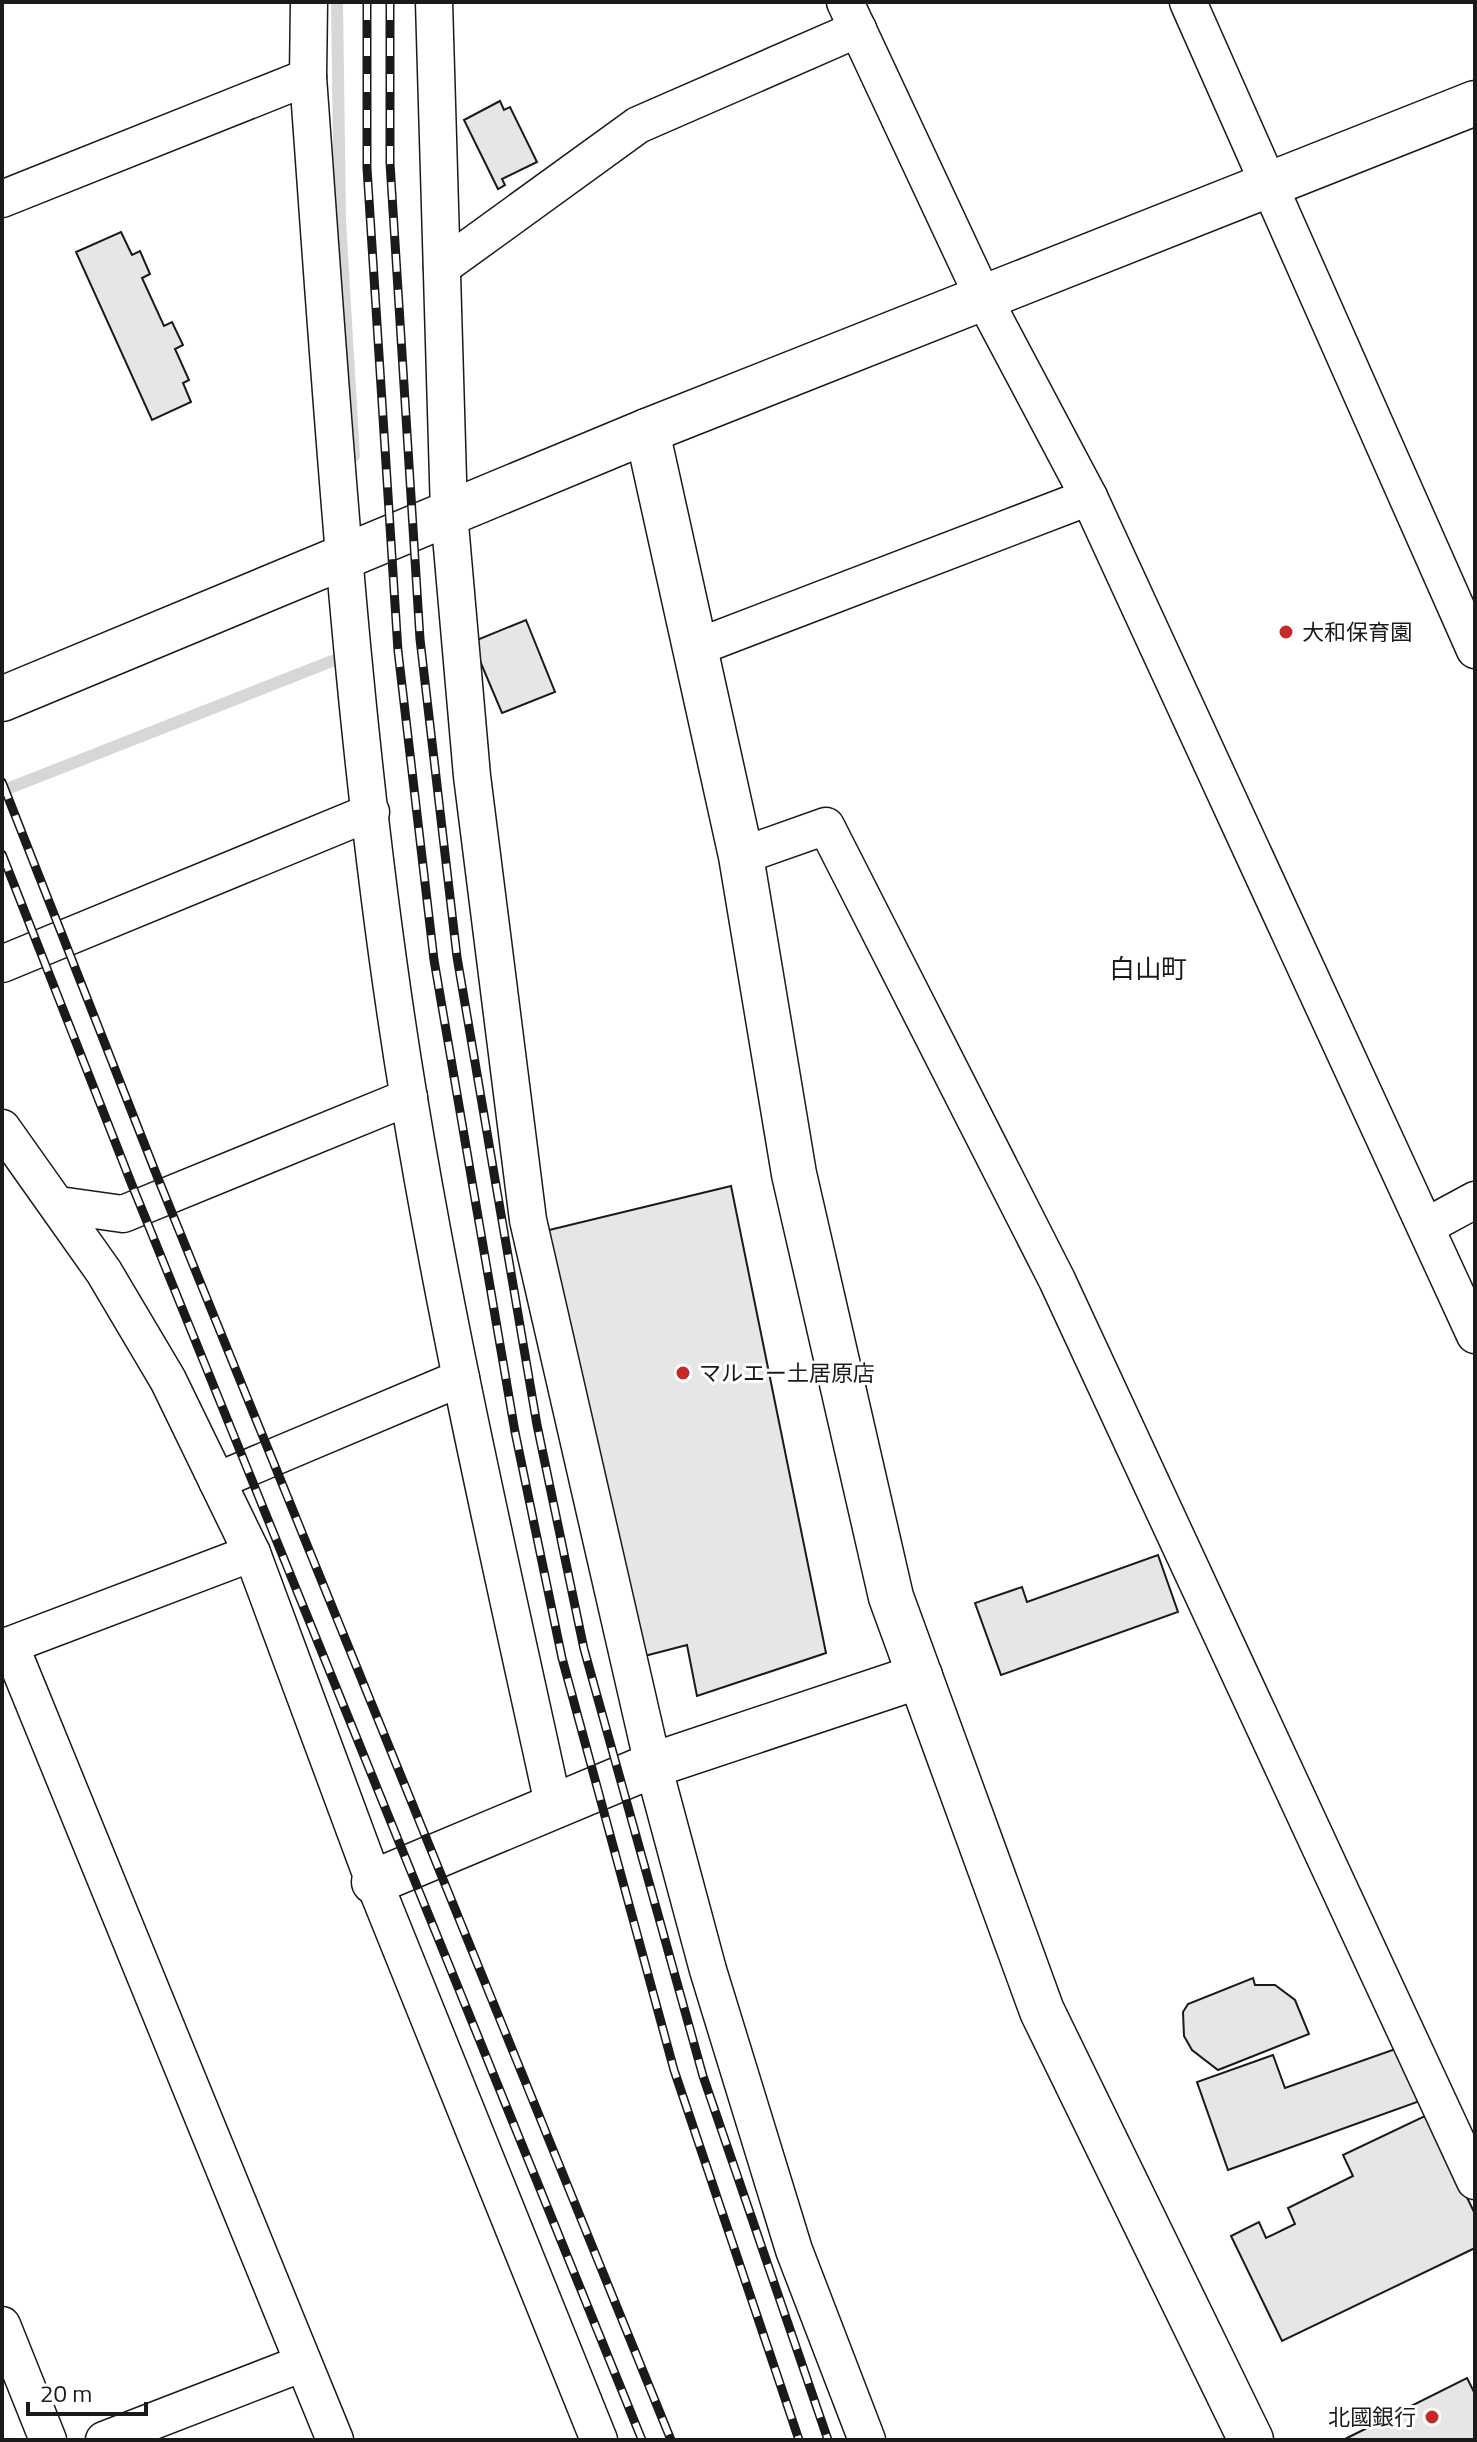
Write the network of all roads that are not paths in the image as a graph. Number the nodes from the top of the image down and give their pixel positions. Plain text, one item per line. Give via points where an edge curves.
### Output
1 (309, 2) edge
2 (434, 2) edge
3 (1188, 2) edge
4 (852, 15) edge
5 (308, 77) junction
6 (1475, 103) edge
7 (1271, 185) junction
8 (2, 199) edge
9 (442, 267) junction
10 (984, 299) junction
11 (647, 431) junction
12 (1089, 497) junction
13 (449, 513) junction
14 (344, 558) junction
15 (695, 648) junction
16 (1475, 650) edge
17 (2, 699) edge
18 (371, 812) junction
19 (741, 856) junction
20 (2, 964) edge
21 (409, 1097) junction
22 (2, 1128) edge
23 (1475, 1200) edge
24 (59, 1205) junction
25 (1427, 1226) junction
26 (1475, 1335) edge
27 (461, 1378) junction
28 (217, 1481) junction
29 (252, 1553) junction
30 (6, 1646) edge
31 (920, 1676) junction
32 (653, 1765) junction
33 (553, 1804) junction
34 (374, 1882) junction
35 (1475, 2181) edge
36 (2, 2325) edge
37 (303, 2363) junction
38 (48, 2440) edge
39 (104, 2440) edge
40 (335, 2440) edge
41 (599, 2440) edge
42 (867, 2440) edge
43 (1251, 2440) edge

1 - 5 street
2 - 9 street
3 - 7 street
4 - 9 street via 638,125
4 - 10 street
5 - 8 street
5 - 14 street
6 - 7 street
7 - 10 street
7 - 16 street
9 - 13 street
10 - 11 street
10 - 12 street
11 - 13 street
11 - 15 street
12 - 15 street
12 - 25 street
13 - 14 street
13 - 32 street via 472,776 528,1220
14 - 17 street
14 - 18 street
15 - 19 street
18 - 20 street
18 - 21 street
19 - 31 street via 794,1174 891,1597
19 - 35 street via 826,826 1057,1280
21 - 24 street via 123,1214
21 - 27 street
22 - 24 street
23 - 25 street
24 - 28 street via 168,1380
25 - 26 street
27 - 28 street
27 - 33 street
28 - 29 street
29 - 30 street
29 - 34 street
30 - 37 street
31 - 32 street
31 - 43 street via 1042,2011
32 - 33 street
32 - 42 street via 708,1970 794,2250
33 - 34 street
34 - 41 street
36 - 38 street
37 - 39 street
37 - 40 street

